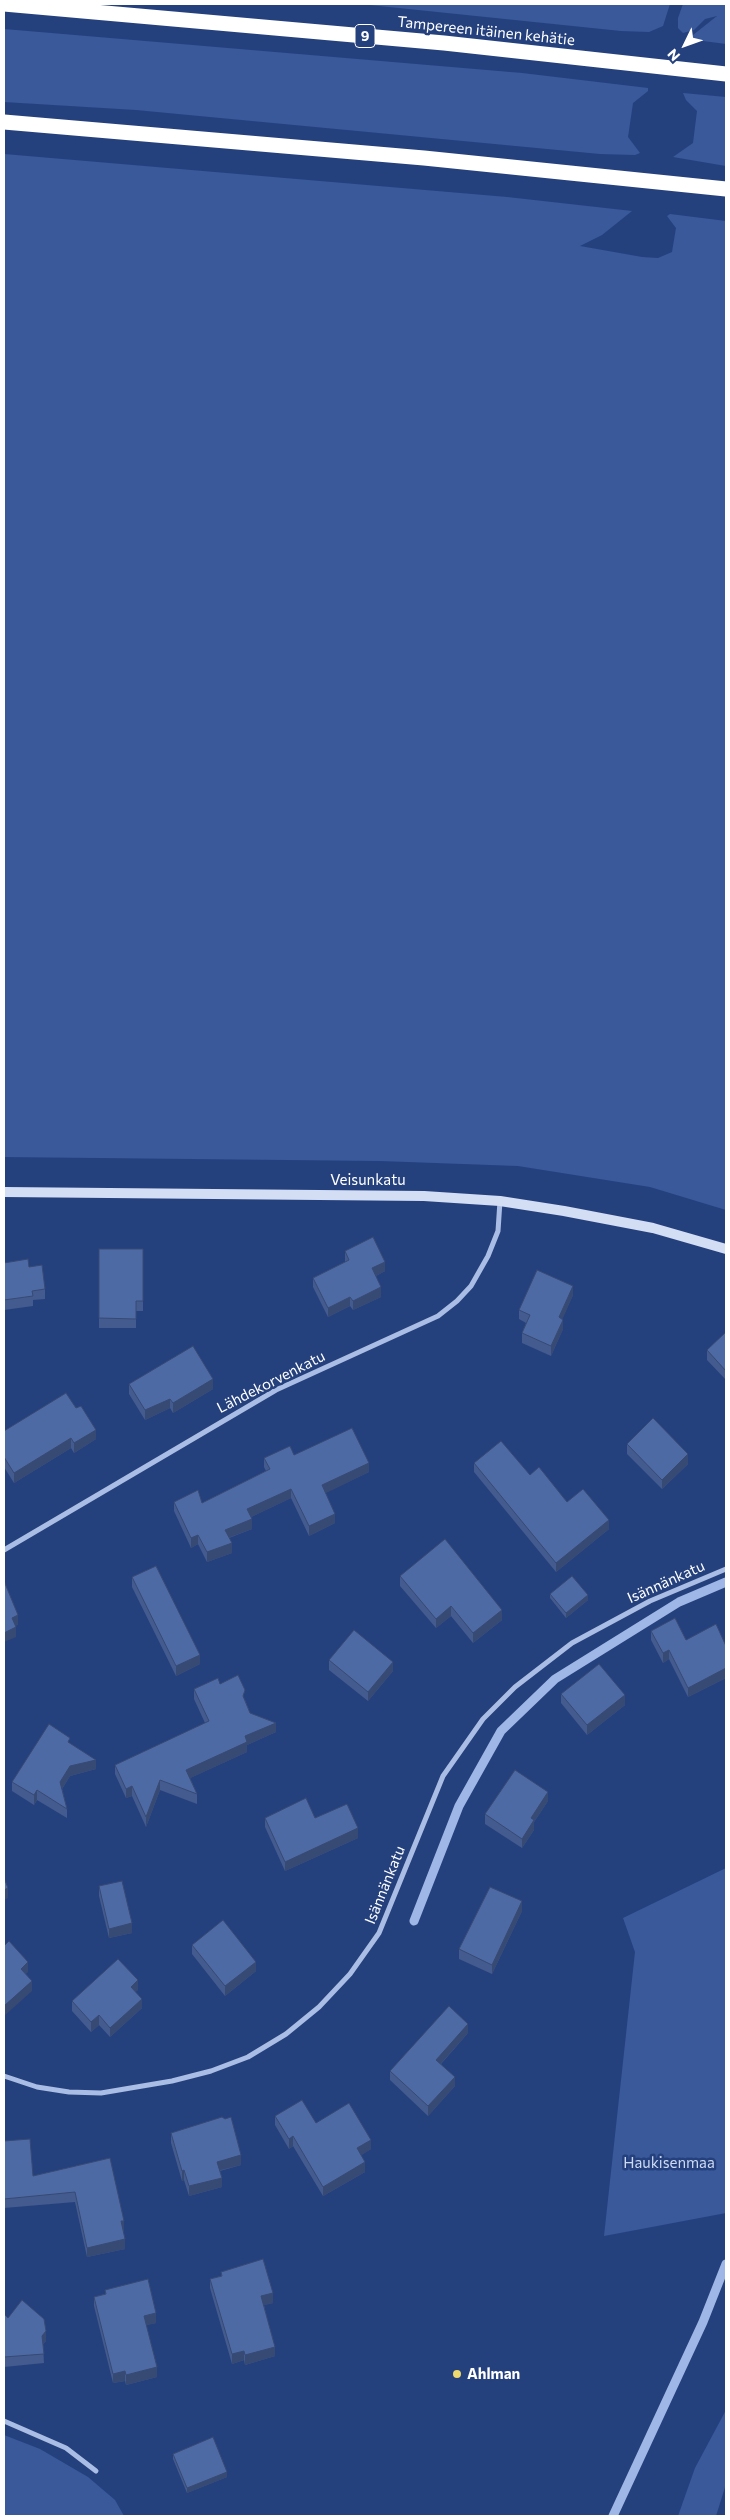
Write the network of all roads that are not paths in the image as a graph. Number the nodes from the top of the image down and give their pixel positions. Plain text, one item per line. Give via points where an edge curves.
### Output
1 (4, 4) edge
2 (726, 74) edge
3 (4, 122) edge
4 (726, 189) edge
5 (4, 1192) edge
6 (500, 1201) junction
7 (726, 1249) edge
8 (4, 1550) edge
9 (726, 1569) edge
10 (4, 2076) edge
11 (4, 2421) edge
12 (96, 2471) dead end

1 - 2 highway, Tampereen itäinen kehätie / 9 via 444,44
3 - 4 highway via 424,158
5 - 6 street, Veisunkatu via 424,1196
6 - 7 street, Veisunkatu via 653,1228
6 - 8 street, Lähdekorvenkatu via 498,1231 488,1256 471,1286 438,1316 276,1390
9 - 10 street, Isännänkatu via 650,1601 572,1643 515,1687 483,1719 443,1776 379,1933 350,1974 319,2007 286,2034 248,2056 211,2071 101,2093 45,2088
11 - 12 street via 66,2448

